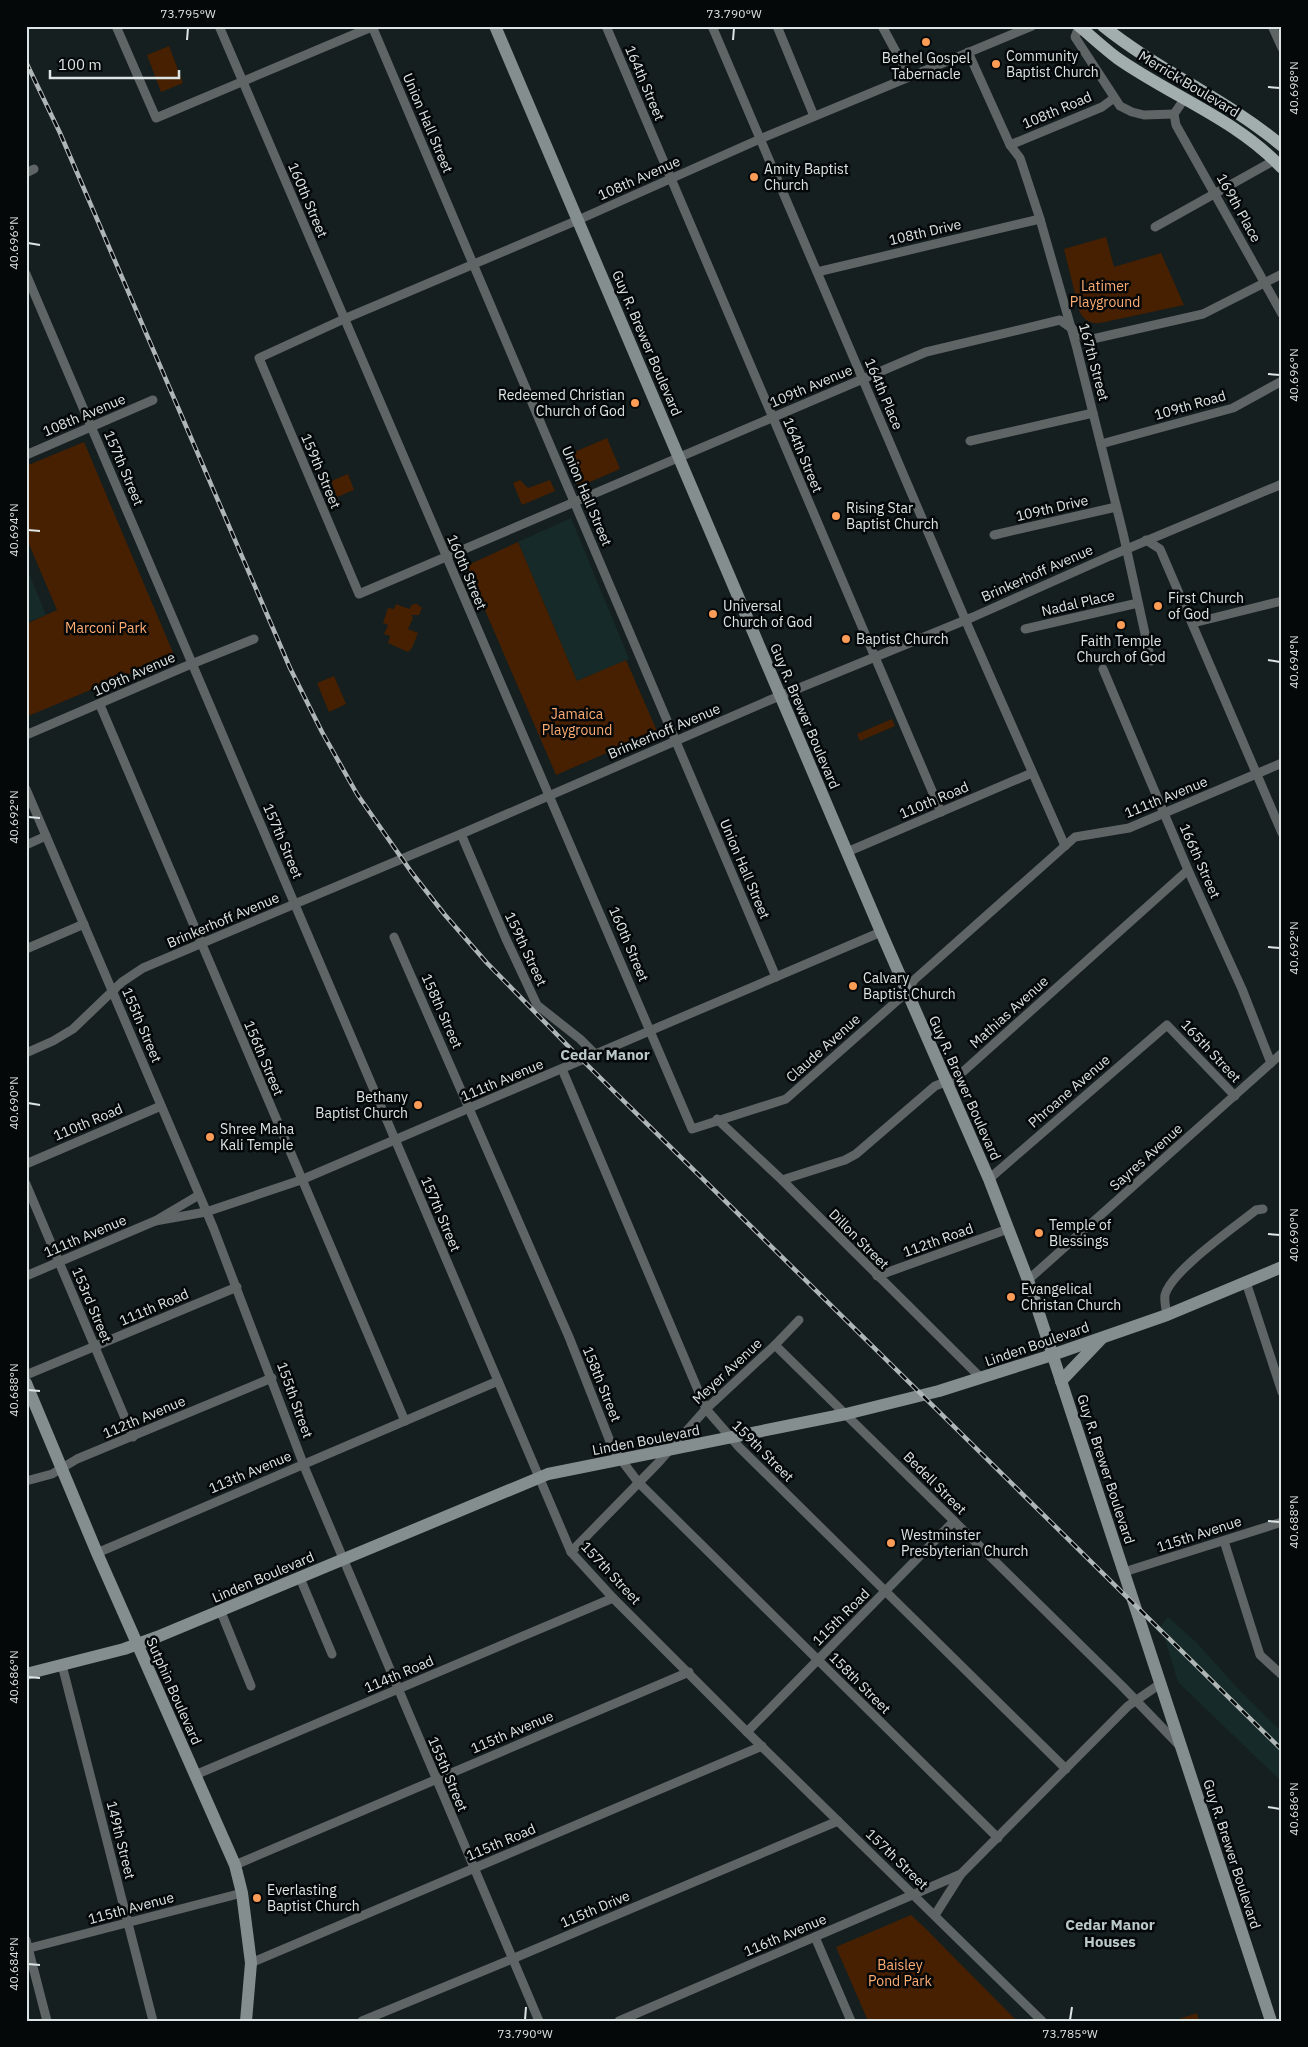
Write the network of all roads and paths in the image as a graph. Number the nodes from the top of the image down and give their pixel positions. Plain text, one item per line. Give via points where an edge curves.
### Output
1 (116, 26) edge
2 (219, 26) edge
3 (495, 26) edge
4 (606, 26) edge
5 (712, 26) edge
6 (777, 26) edge
7 (882, 26) edge
8 (1032, 26) edge
9 (1079, 26) edge
10 (1103, 26) edge
11 (1272, 26) edge
12 (372, 27) edge
13 (1282, 48) edge
14 (968, 52) junction
15 (909, 76) junction
16 (243, 82) junction
17 (1114, 98) junction
18 (1185, 98) junction
19 (1174, 114) junction
20 (814, 116) junction
21 (760, 139) junction
22 (1010, 145) junction
23 (1282, 146) edge
24 (1278, 164) edge
25 (671, 178) junction
26 (1215, 194) junction
27 (1040, 219) junction
28 (578, 220) junction
29 (1155, 228) dead end
30 (473, 264) junction
31 (817, 272) junction
32 (26, 274) edge
33 (1282, 274) edge
34 (1264, 284) junction
35 (1282, 314) edge
36 (344, 319) junction
37 (1070, 328) junction
38 (259, 358) joint
39 (863, 379) junction
40 (1282, 381) edge
41 (153, 400) dead end
42 (1093, 413) junction
43 (772, 418) junction
44 (91, 427) junction
45 (970, 441) dead end
46 (1101, 444) junction
47 (26, 455) edge
48 (679, 458) junction
49 (1282, 484) edge
50 (574, 502) junction
51 (1116, 507) junction
52 (994, 535) dead end
53 (1146, 540) junction
54 (1126, 549) junction
55 (446, 557) junction
56 (359, 594) joint
57 (1282, 601) edge
58 (1138, 603) junction
59 (965, 620) junction
60 (1193, 623) junction
61 (1025, 629) dead end
62 (254, 639) dead end
63 (875, 657) junction
64 (1151, 661) dead end
65 (192, 664) junction
66 (1103, 669) dead end
67 (780, 696) junction
68 (100, 705) junction
69 (26, 736) edge
70 (676, 740) junction
71 (1282, 763) edge
72 (1032, 773) junction
73 (1256, 774) junction
74 (26, 789) edge
75 (549, 794) junction
76 (941, 812) junction
77 (1164, 813) junction
78 (1282, 833) edge
79 (461, 834) junction
80 (46, 836) junction
81 (26, 845) edge
82 (1066, 846) junction
83 (847, 852) junction
84 (1039, 870) joint
85 (1188, 870) junction
86 (295, 904) junction
87 (84, 924) junction
88 (881, 932) junction
89 (394, 937) dead end
90 (201, 944) junction
91 (26, 949) edge
92 (776, 977) junction
93 (113, 992) junction
94 (906, 992) junction
95 (1167, 1024) joint
96 (651, 1031) junction
97 (26, 1053) edge
98 (1282, 1053) edge
99 (596, 1055) junction
100 (1271, 1063) junction
101 (562, 1069) junction
102 (944, 1081) junction
103 (1235, 1096) junction
104 (161, 1106) junction
105 (470, 1109) junction
106 (717, 1120) junction
107 (692, 1129) joint
108 (395, 1140) junction
109 (26, 1164) edge
110 (989, 1179) junction
111 (301, 1180) junction
112 (782, 1180) junction
113 (26, 1184) edge
114 (199, 1195) junction
115 (1263, 1209) dead end
116 (206, 1212) junction
117 (155, 1221) junction
118 (1008, 1229) junction
119 (59, 1262) junction
120 (1282, 1267) edge
121 (26, 1276) edge
122 (877, 1276) junction
123 (1028, 1280) junction
124 (1246, 1282) junction
125 (237, 1287) junction
126 (1167, 1315) junction
127 (799, 1320) dead end
128 (1103, 1337) junction
129 (775, 1345) junction
130 (95, 1346) junction
131 (1052, 1355) junction
132 (26, 1375) edge
133 (272, 1378) junction
134 (981, 1378) junction
135 (498, 1381) junction
136 (1061, 1381) junction
137 (26, 1383) edge
138 (1282, 1392) edge
139 (706, 1410) junction
140 (846, 1414) junction
141 (404, 1421) junction
142 (133, 1437) junction
143 (730, 1438) junction
144 (670, 1450) junction
145 (622, 1460) junction
146 (304, 1464) junction
147 (61, 1470) junction
148 (539, 1477) junction
149 (26, 1481) edge
150 (638, 1482) junction
151 (954, 1521) junction
152 (1282, 1522) edge
153 (1224, 1541) junction
154 (571, 1552) junction
155 (97, 1553) junction
156 (343, 1560) junction
157 (1124, 1572) junction
158 (300, 1578) junction
159 (886, 1591) junction
160 (613, 1598) junction
161 (221, 1612) junction
162 (138, 1645) junction
163 (332, 1654) dead end
164 (817, 1660) junction
165 (62, 1665) junction
166 (689, 1672) junction
167 (26, 1674) edge
168 (1282, 1675) edge
169 (1160, 1684) junction
170 (251, 1686) dead end
171 (398, 1690) junction
172 (1136, 1700) junction
173 (747, 1732) junction
174 (762, 1746) junction
175 (1181, 1747) junction
176 (1066, 1768) junction
177 (195, 1775) junction
178 (436, 1780) junction
179 (838, 1821) junction
180 (998, 1838) junction
181 (235, 1865) junction
182 (474, 1869) junction
183 (961, 1874) junction
184 (242, 1893) junction
185 (914, 1895) junction
186 (935, 1915) junction
187 (127, 1923) junction
188 (815, 1937) junction
189 (27, 1945) edge
190 (512, 1959) junction
191 (251, 1963) junction
192 (47, 2021) edge
193 (153, 2021) edge
194 (246, 2021) edge
195 (362, 2021) edge
196 (538, 2021) edge
197 (619, 2021) edge
198 (850, 2021) edge
199 (1042, 2021) edge
200 (1271, 2021) edge

1 - 16 street via 156,118
2 - 16 street, 160th Street
3 - 28 main road, Guy R. Brewer Boulevard
4 - 25 street, 164th Street
5 - 21 street, 164th Place
6 - 20 street
7 - 15 street
8 - 14 street, 108th Avenue
9 - 17 street via 1074,37
9 - 18 main road, Merrick Boulevard via 1118,58
10 - 23 main road, Merrick Boulevard via 1128,46 1242,115
11 - 13 street
12 - 16 street
12 - 30 street, Union Hall Street
14 - 15 street, 108th Avenue
14 - 22 street, 167th Street
15 - 20 street, 108th Avenue
16 - 36 street, 160th Street
17 - 19 street via 1120,106 1132,112
17 - 22 street, 108th Road via 1102,107
18 - 19 street
18 - 24 main road, Merrick Boulevard via 1231,126
19 - 26 street, 169th Place via 1176,125
20 - 21 street, 108th Avenue
21 - 25 street, 108th Avenue
21 - 31 street, 164th Place
22 - 27 street, 167th Street via 1020,158
24 - 26 street
25 - 28 street, 108th Avenue
25 - 43 street, 164th Street
26 - 29 street
26 - 34 street, 169th Place
27 - 31 street, 108th Drive
27 - 37 street, 167th Street
28 - 30 street, 108th Avenue
28 - 48 main road, Guy R. Brewer Boulevard
30 - 36 street, 108th Avenue
30 - 50 street, Union Hall Street
31 - 39 street, 164th Place
32 - 44 street, 157th Street
33 - 34 street, 109th Avenue
34 - 35 street, 169th Place
34 - 37 street, 109th Avenue via 1204,314 1088,340
36 - 38 street, 108th Avenue
36 - 55 street, 160th Street
37 - 39 street, 109th Avenue via 1060,320 926,352
37 - 42 street, 167th Street
38 - 56 street, 159th Street
39 - 43 street, 109th Avenue
39 - 59 street, 164th Place
40 - 46 street, 109th Road via 1233,408
41 - 44 street, 108th Avenue
42 - 45 street
42 - 46 street, 167th Street
43 - 48 street, 109th Avenue
43 - 63 street, 164th Street
44 - 47 street, 108th Avenue
44 - 65 street, 157th Street
46 - 51 street, 167th Street
48 - 50 street, 109th Avenue
48 - 67 main road, Guy R. Brewer Boulevard
49 - 53 street, Brinkerhoff Avenue
50 - 55 street, 109th Avenue
50 - 70 street, Union Hall Street
51 - 52 street, 109th Drive
51 - 54 street, 167th Street
53 - 54 street, Brinkerhoff Avenue
53 - 60 street via 1160,549
54 - 58 street, 167th Street
54 - 59 street, Brinkerhoff Avenue
55 - 56 street, 109th Avenue
55 - 75 street, 160th Street
57 - 60 street
58 - 61 street, Nadal Place
58 - 64 street, 167th Street
59 - 63 street, Brinkerhoff Avenue
59 - 72 street, 164th Place
60 - 73 street
62 - 65 street, 109th Avenue
63 - 67 street, Brinkerhoff Avenue
63 - 76 street, 164th Street
65 - 68 street, 109th Avenue
65 - 86 street, 157th Street
66 - 77 street, 166th Street
67 - 70 street, Brinkerhoff Avenue
67 - 83 main road, Guy R. Brewer Boulevard
68 - 69 street, 109th Avenue
68 - 90 street, 156th Street
70 - 75 street, Brinkerhoff Avenue
70 - 92 street, Union Hall Street
71 - 73 street, 111th Avenue
72 - 76 street, 110th Road
72 - 82 street, 164th Place
73 - 77 street, 111th Avenue
73 - 78 street
74 - 80 street, 155th Street
75 - 79 street, Brinkerhoff Avenue
75 - 96 street, 160th Street
76 - 83 street, 110th Road
77 - 82 street, 111th Avenue via 1129,828 1075,837
77 - 85 street, 166th Street
79 - 86 street, Brinkerhoff Avenue
79 - 99 street, 159th Street via 537,1005
80 - 81 street
80 - 87 street, 155th Street
82 - 84 street, 111th Avenue
83 - 88 main road, Guy R. Brewer Boulevard
84 - 94 street, Claude Avenue via 914,980
85 - 100 street, 166th Street via 1242,989
85 - 102 street, Mathias Avenue via 956,1078
86 - 90 street, Brinkerhoff Avenue
86 - 108 street, 157th Street
87 - 91 street
87 - 93 street, 155th Street
88 - 92 street, 111th Avenue
88 - 94 main road, Guy R. Brewer Boulevard
89 - 105 street, 158th Street
90 - 93 street, Brinkerhoff Avenue via 143,968
90 - 111 street, 156th Street
92 - 96 street, 111th Avenue
93 - 97 street, Brinkerhoff Avenue via 74,1029
93 - 104 street, 155th Street
94 - 102 main road, Guy R. Brewer Boulevard
94 - 106 street, Claude Avenue via 786,1099
95 - 103 street, 165th Street
95 - 110 street, Phroane Avenue
96 - 99 street, 111th Avenue
96 - 107 street, 160th Street
98 - 100 street, Sayres Avenue
99 - 101 street, 111th Avenue
100 - 103 street, Sayres Avenue
101 - 105 street, 111th Avenue
101 - 139 street, 159th Street
102 - 110 main road, Guy R. Brewer Boulevard
102 - 112 street, Mathias Avenue via 856,1154
103 - 123 street, Sayres Avenue
104 - 109 street, 110th Road
104 - 114 street, 155th Street
105 - 108 street, 111th Avenue
105 - 145 street, 158th Street via 569,1337 613,1449
106 - 107 street, Claude Avenue
106 - 112 street, Dillon Street
108 - 111 street, 111th Avenue
108 - 135 street, 157th Street
110 - 118 main road, Guy R. Brewer Boulevard
111 - 116 street, 111th Avenue
111 - 141 street, 156th Street
112 - 122 street, Dillon Street
113 - 119 street, 153rd Street
114 - 116 street, 155th Street
114 - 117 street, 111th Avenue
115 - 126 street via 1256,1210 1190,1263 1165,1296
116 - 117 street, 111th Avenue
116 - 125 street, 155th Street
117 - 119 street, 111th Avenue
118 - 122 street, 112th Road
118 - 123 main road, Guy R. Brewer Boulevard
119 - 121 street, 111th Avenue
119 - 130 street, 153rd Street
120 - 124 main road, Linden Boulevard
122 - 134 street, Dillon Street
123 - 131 main road, Guy R. Brewer Boulevard
124 - 126 main road, Linden Boulevard
124 - 138 street
125 - 130 street, 111th Road
125 - 133 street, 155th Street
126 - 128 main road, Linden Boulevard
127 - 129 street, Meyer Avenue
128 - 131 main road, Linden Boulevard
128 - 136 main road
129 - 139 street, Meyer Avenue
129 - 140 street, Bedell Street
130 - 132 street, 111th Road
130 - 142 street, 153rd Street
131 - 134 main road, Linden Boulevard
131 - 136 main road, Guy R. Brewer Boulevard
133 - 142 street, 112th Avenue
133 - 146 street, 155th Street
134 - 140 main road, Linden Boulevard
135 - 141 street, 113th Avenue
135 - 148 street, 157th Street
136 - 157 main road, Guy R. Brewer Boulevard
137 - 147 main road, Sutphin Boulevard
139 - 143 street, 159th Street
139 - 144 street, Meyer Avenue
140 - 143 main road, Linden Boulevard
140 - 151 street, Bedell Street
141 - 146 street, 113th Avenue
142 - 147 street, 112th Avenue via 76,1459
143 - 144 main road, Linden Boulevard
143 - 159 street, 159th Street
144 - 145 main road, Linden Boulevard
144 - 150 street, Meyer Avenue
145 - 148 main road, Linden Boulevard
145 - 150 street, 158th Street
146 - 155 street, 113th Avenue
146 - 156 street, 155th Street
147 - 149 street, 112th Avenue
147 - 155 main road, Sutphin Boulevard
148 - 154 street, 157th Street
148 - 156 main road, Linden Boulevard
150 - 154 street, Meyer Avenue
150 - 164 street, 158th Street
151 - 159 street, 115th Road
151 - 172 street, Bedell Street
152 - 153 street, 115th Avenue
153 - 157 street, 115th Avenue
153 - 168 street via 1260,1655
154 - 160 street, 157th Street
155 - 162 main road, Sutphin Boulevard
156 - 158 main road, Linden Boulevard
156 - 171 street, 155th Street
157 - 169 main road, Guy R. Brewer Boulevard
158 - 161 main road, Linden Boulevard
158 - 163 street
159 - 164 street, 115th Road
159 - 176 street, 159th Street
160 - 166 street, 157th Street
160 - 171 street, 114th Road
161 - 162 main road, Linden Boulevard
161 - 170 street
162 - 165 main road, Linden Boulevard
162 - 177 main road, Sutphin Boulevard
164 - 173 street, 115th Road
164 - 180 street, 158th Street
165 - 167 main road, Linden Boulevard
165 - 187 street, 149th Street
166 - 173 street, 157th Street
166 - 178 street, 115th Avenue
169 - 172 street, 116th Avenue
169 - 175 main road, Guy R. Brewer Boulevard
171 - 177 street, 114th Road
171 - 178 street, 155th Street
172 - 175 street, Bedell Street
172 - 176 street, 116th Avenue
173 - 174 street, 157th Street
174 - 179 street, 157th Street
174 - 182 street, 115th Road
175 - 200 main road, Guy R. Brewer Boulevard
176 - 180 street, 116th Avenue
177 - 181 main road, Sutphin Boulevard
178 - 181 street, 115th Avenue
178 - 182 street, 155th Street
179 - 185 street, 157th Street
179 - 190 street, 115th Drive
180 - 183 street, 116th Avenue
181 - 184 main road, Sutphin Boulevard
182 - 190 street, 155th Street
182 - 191 street, 115th Road
183 - 185 street, 116th Avenue
183 - 186 street, 116th Avenue
184 - 187 street, 115th Avenue
184 - 191 main road, Sutphin Boulevard
185 - 186 street, 157th Street
185 - 188 street, 116th Avenue
186 - 199 street, 157th Street
187 - 189 street, 115th Avenue
187 - 193 street, 149th Street
188 - 197 street, 116th Avenue
188 - 198 street
189 - 192 street
190 - 195 street, 115th Drive
190 - 196 street, 155th Street
191 - 194 main road, Sutphin Boulevard

